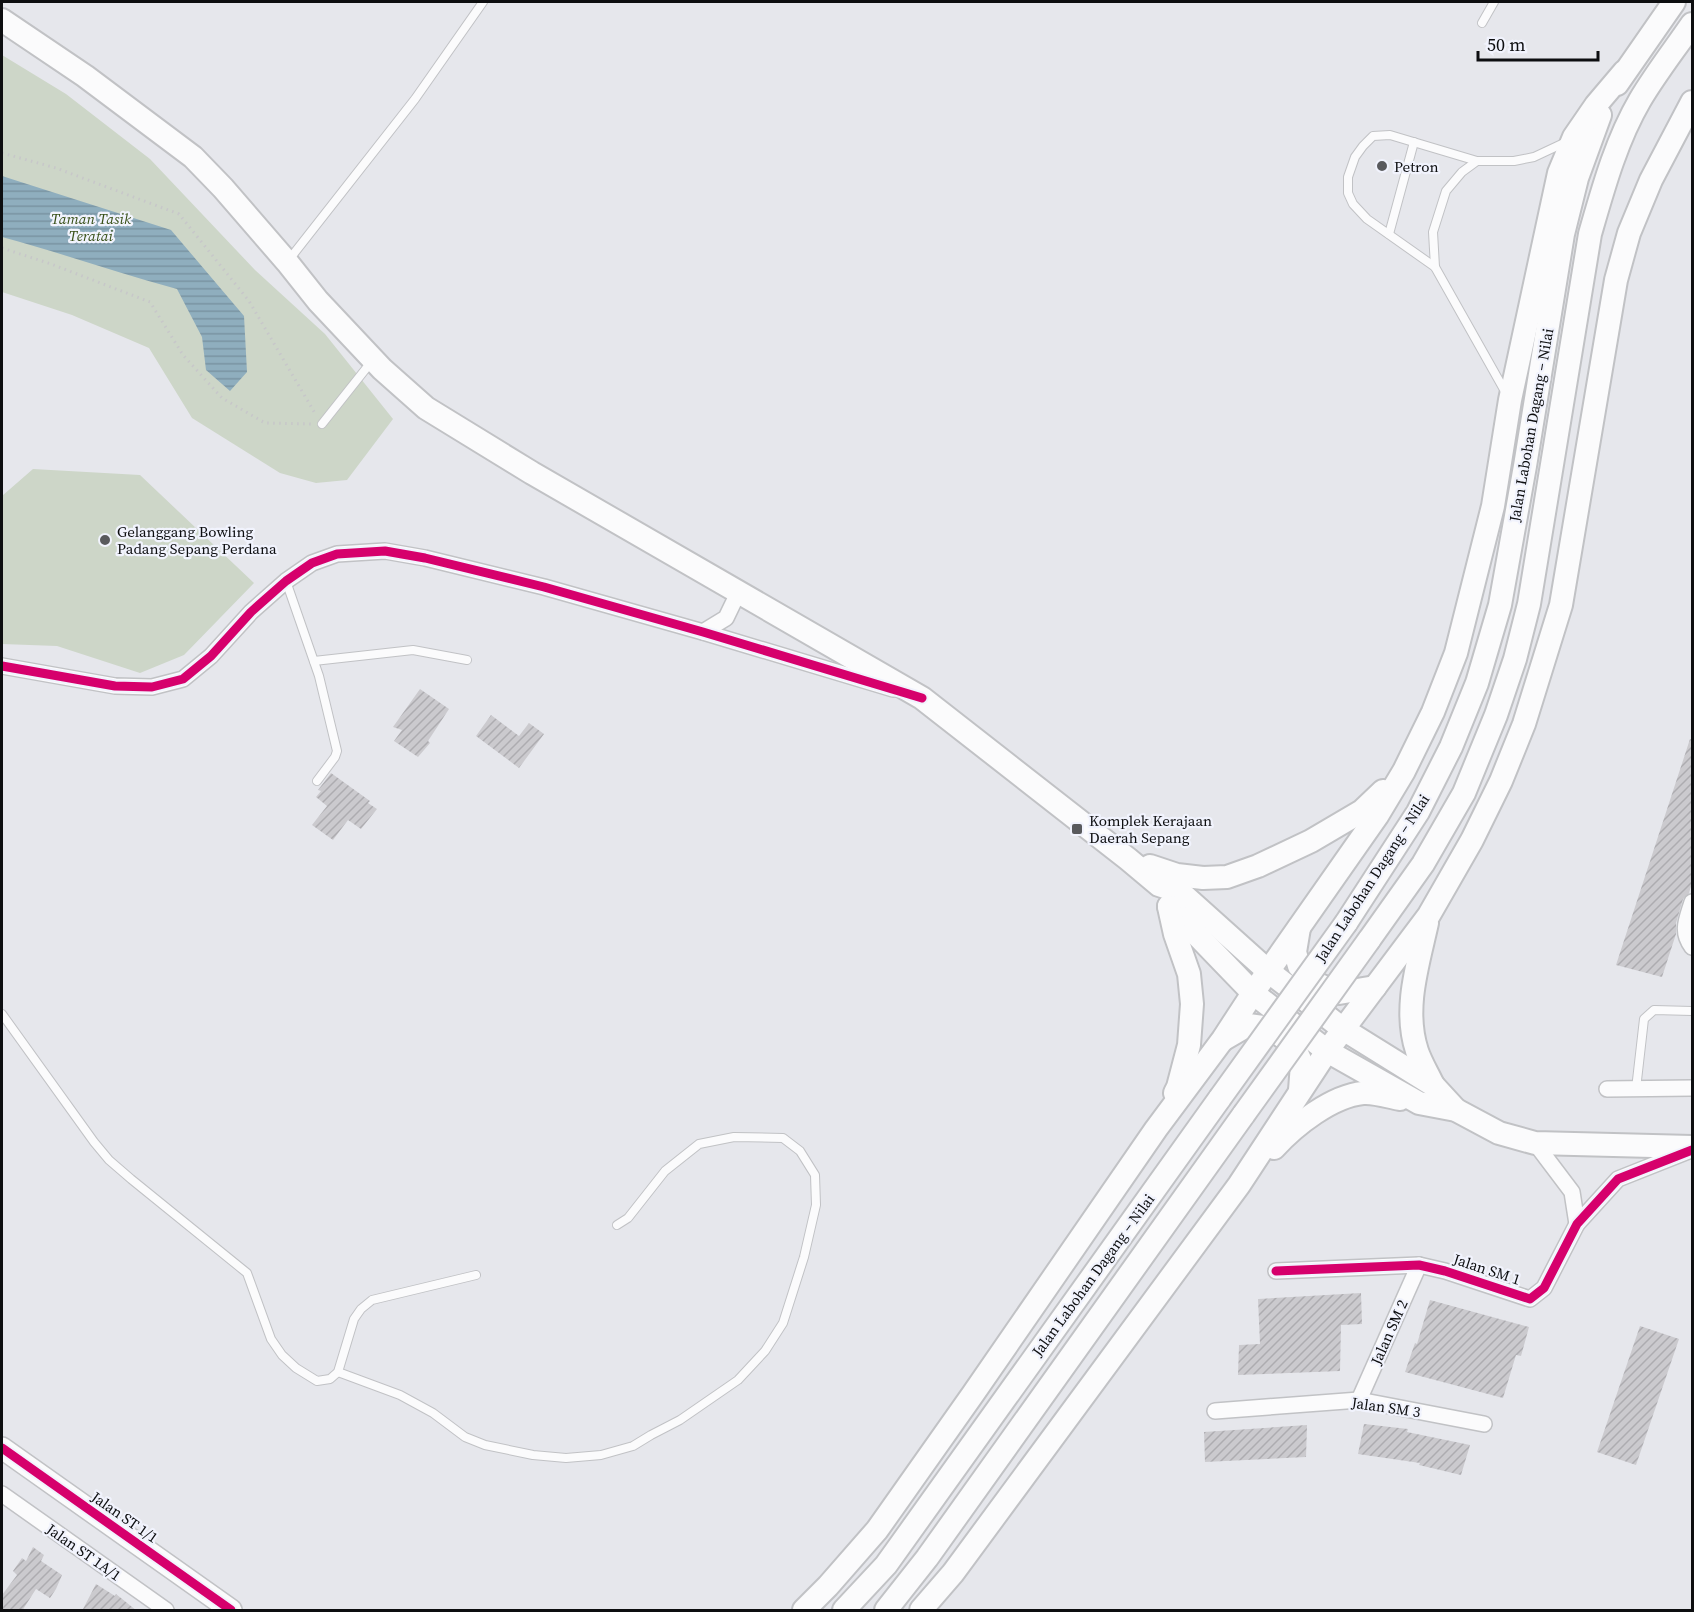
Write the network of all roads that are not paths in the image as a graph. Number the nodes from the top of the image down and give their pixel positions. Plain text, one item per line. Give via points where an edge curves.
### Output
1 (483, 2) edge
2 (1494, 2) edge
3 (1674, 2) edge
4 (2, 20) edge
5 (1482, 23) dead end
6 (1692, 24) edge
7 (1624, 72) junction
8 (1692, 102) edge
9 (1574, 137) junction
10 (1414, 142) junction
11 (1477, 161) junction
12 (1389, 234) junction
13 (287, 262) junction
14 (1435, 267) junction
15 (373, 360) junction
16 (1510, 400) junction
17 (322, 424) road end
18 (286, 581) junction
19 (739, 591) junction
20 (703, 632) junction
21 (467, 660) dead end
22 (314, 661) junction
23 (2, 666) edge
24 (922, 698) junction
25 (1404, 771) junction
26 (317, 781) dead end
27 (1128, 859) junction
28 (1159, 885) junction
29 (1692, 902) edge
30 (1169, 906) junction
31 (1429, 915) junction
32 (1299, 927) junction
33 (1692, 947) edge
34 (1268, 970) junction
35 (1375, 987) junction
36 (1252, 993) junction
37 (1692, 1011) edge
38 (2, 1014) edge
39 (1343, 1029) junction
40 (1222, 1040) junction
41 (1327, 1051) junction
42 (1433, 1085) junction
43 (1692, 1088) edge
44 (1607, 1089) dead end
45 (1636, 1089) junction
46 (1300, 1092) junction
47 (1419, 1102) junction
48 (1456, 1110) junction
49 (1156, 1129) junction
50 (1534, 1143) junction
51 (1692, 1148) edge
52 (1239, 1185) junction
53 (1577, 1224) junction
54 (617, 1225) dead end
55 (1419, 1265) junction
56 (1276, 1270) dead end
57 (476, 1275) dead end
58 (338, 1372) junction
59 (1359, 1400) junction
60 (1215, 1411) dead end
61 (1484, 1424) dead end
62 (2, 1448) edge
63 (2, 1494) edge
64 (166, 1611) edge
65 (231, 1611) edge
66 (804, 1611) edge
67 (844, 1611) edge
68 (886, 1611) edge
69 (921, 1611) edge

1 - 13 lane via 415,99
2 - 5 lane
3 - 7 main road, Jalan Labohan Dagang ‒ Nilai
4 - 13 main road via 193,157
6 - 68 main road, Jalan Labohan Dagang ‒ Nilai, bridge via 1639,101 1606,177 1590,234 1529,604 1496,715 1464,793 1423,864
7 - 9 main road
7 - 67 main road, Jalan Labohan Dagang ‒ Nilai, bridge via 1595,124 1577,178 1563,234 1500,605 1477,683 1451,747 1418,812 1346,922 886,1565
8 - 31 main road via 1651,180 1618,271 1561,605 1524,724 1472,840
9 - 11 lane via 1514,161
9 - 16 main road via 1559,173
10 - 11 lane
10 - 12 lane
10 - 12 lane via 1390,135 1373,136 1355,157 1348,177 1353,204 1366,219
11 - 14 lane via 1446,191 1433,232
12 - 14 lane
13 - 15 main road
14 - 16 lane
15 - 17 lane
15 - 19 main road via 426,408
16 - 25 main road via 1493,506 1456,653
18 - 20 street via 312,563 337,554 385,551 544,587
18 - 22 lane
18 - 23 street via 183,679 152,687 114,686
19 - 20 street via 726,618
19 - 24 main road
20 - 24 street
21 - 22 lane via 413,650
22 - 26 lane via 337,751
24 - 27 main road
25 - 27 main road via 1352,817 1258,867 1227,877 1177,875
25 - 32 main road
27 - 28 main road
28 - 30 main road
28 - 34 main road via 1180,892
29 - 33 street via 1684,927
30 - 36 main road
30 - 49 main road via 1189,974 1192,1004 1189,1045 1178,1087
31 - 35 main road
31 - 42 main road via 1411,1014 1417,1050
32 - 34 main road
32 - 35 main road via 1295,952 1299,966 1317,984 1339,993
34 - 36 main road
34 - 39 main road
35 - 39 main road
36 - 40 main road
36 - 41 main road
37 - 45 lane via 1654,1010 1644,1019
38 - 58 lane via 109,1160 247,1273 271,1340 282,1355 317,1381 330,1379
39 - 41 main road
39 - 42 main road
40 - 46 main road via 1248,1025 1270,1028 1293,1044 1302,1064
40 - 49 main road
41 - 46 main road
41 - 47 main road
42 - 48 main road
43 - 45 street
44 - 45 street
46 - 52 main road
47 - 48 main road
47 - 52 main road via 1365,1093 1338,1099 1290,1131
48 - 50 main road via 1499,1133
49 - 66 main road via 877,1530
50 - 51 main road
50 - 53 street via 1572,1192
51 - 53 street, Jalan SM 1 via 1618,1179
52 - 69 main road via 953,1574
53 - 55 street, Jalan SM 1 via 1544,1288 1530,1299
54 - 58 lane via 628,1218 665,1171 699,1144 734,1137 783,1138 800,1151 815,1175 816,1205 804,1257 783,1323 765,1351 738,1380 633,1446 601,1455 566,1458 485,1445 465,1437 400,1395
55 - 56 street, Jalan SM 1
55 - 59 street, Jalan SM 2
57 - 58 lane via 372,1300 354,1319
59 - 60 street, Jalan SM 3
59 - 61 street, Jalan SM 3
62 - 65 street, Jalan ST 1/1
63 - 64 street, Jalan ST 1A/1

